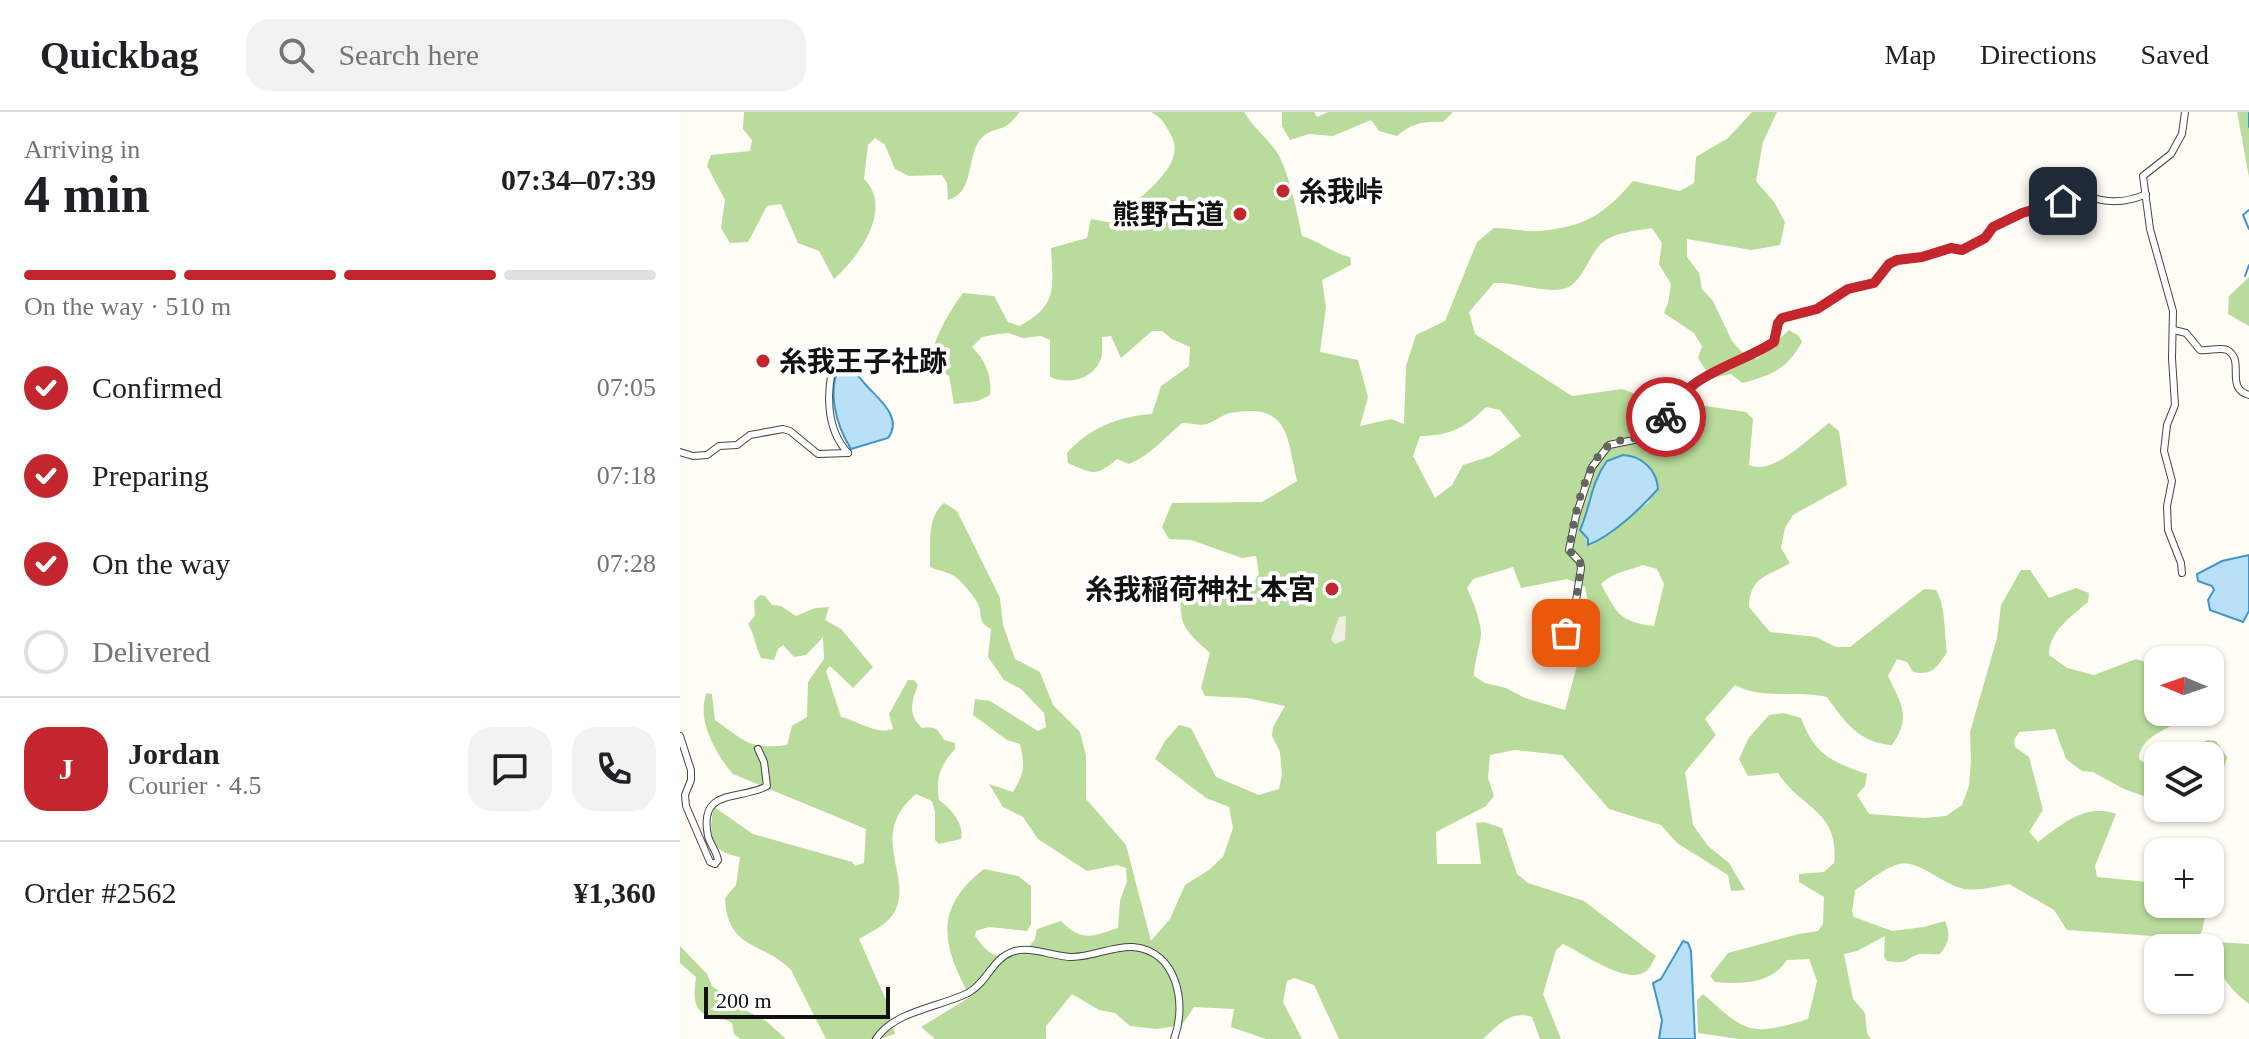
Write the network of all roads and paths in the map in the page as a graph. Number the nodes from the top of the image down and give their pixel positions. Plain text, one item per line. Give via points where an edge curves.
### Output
1 (2185, 112) edge
2 (2146, 194) junction
3 (2174, 330) junction
4 (835, 359) dead end
5 (2249, 395) edge
6 (680, 452) edge
7 (2182, 573) dead end
8 (1566, 633) dead end
9 (680, 736) edge
10 (758, 749) dead end
11 (876, 1039) edge
12 (1174, 1039) edge

1 - 2 street via 2182,134 2171,154 2145,173
2 - 3 street
2 - 8 street via 2125,202 2090,198 2078,188 2056,204 1993,227 1985,238 1962,250 1897,260 1874,283 1848,289 1817,309 1782,318 1774,342 1695,383 1672,403 1657,430 1609,445 1592,467 1572,532 1569,550 1581,568
3 - 5 street via 2186,333 2200,350 2230,352 2235,383
3 - 7 street via 2175,405 2164,451 2172,481 2168,530
4 - 6 street via 830,410 836,435 848,453 818,454 783,429 750,435 707,455
9 - 10 street via 691,770 686,806 715,864 707,811 725,797 767,786
11 - 12 street via 894,1022 977,987 999,958 1015,950 1073,957 1132,947 1148,951 1178,983

